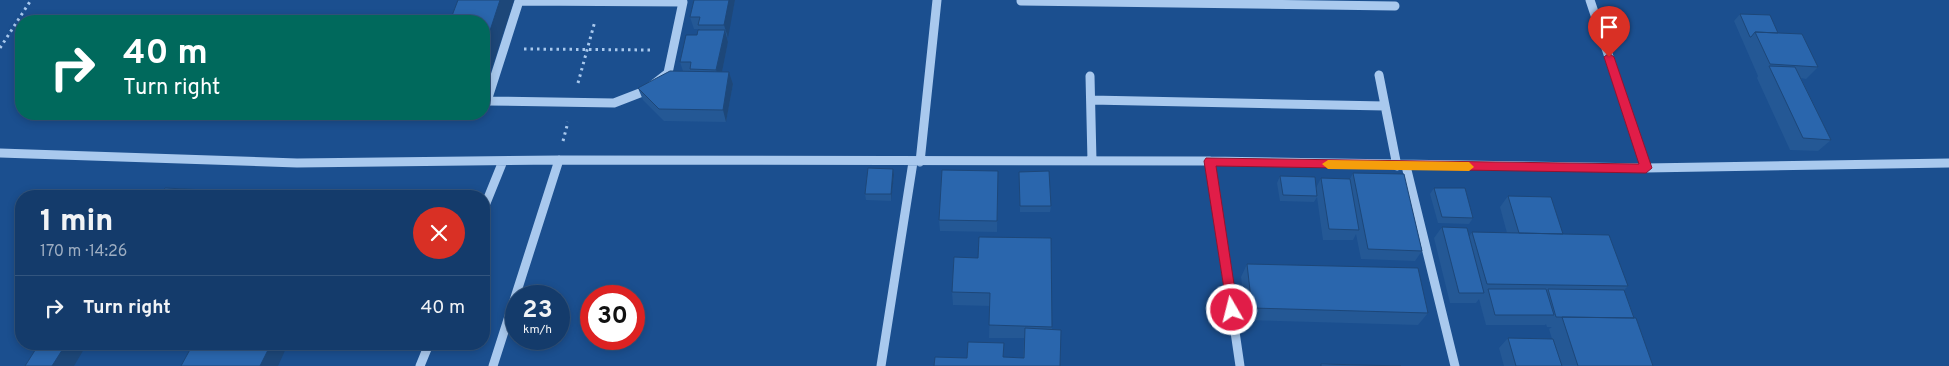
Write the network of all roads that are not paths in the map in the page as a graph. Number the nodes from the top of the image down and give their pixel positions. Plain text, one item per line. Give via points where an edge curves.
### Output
1 (938, 0) edge
2 (1590, 0) edge
3 (1021, 1) dead end
4 (1045, 1) edge
5 (1383, 3) edge
6 (1395, 6) dead end
7 (503, 49) joint
8 (1379, 75) dead end
9 (1090, 76) dead end
10 (490, 91) edge
11 (1091, 100) junction
12 (490, 101) edge
13 (1385, 106) junction
14 (0, 153) edge
15 (559, 160) junction
16 (503, 161) junction
17 (1092, 161) junction
18 (1210, 161) junction
19 (916, 162) junction
20 (1949, 163) edge
21 (1401, 166) junction
22 (1646, 168) junction
23 (490, 193) edge
24 (427, 350) edge
25 (420, 366) edge
26 (493, 366) edge
27 (881, 366) edge
28 (1240, 366) edge
29 (1455, 366) edge

1 - 19 street
2 - 22 street
3 - 4 street
4 - 5 street
5 - 6 street
7 - 10 street
7 - 12 street via 519,1 683,2 668,73 645,92 614,103
8 - 13 street
9 - 11 street
11 - 13 street
11 - 17 street
13 - 21 street
14 - 16 street via 297,163
15 - 16 street
15 - 19 street
15 - 26 street
16 - 23 street
17 - 18 street
17 - 19 street
18 - 21 street
18 - 28 street
19 - 27 street
20 - 22 street
21 - 22 street
21 - 29 street
24 - 25 street

